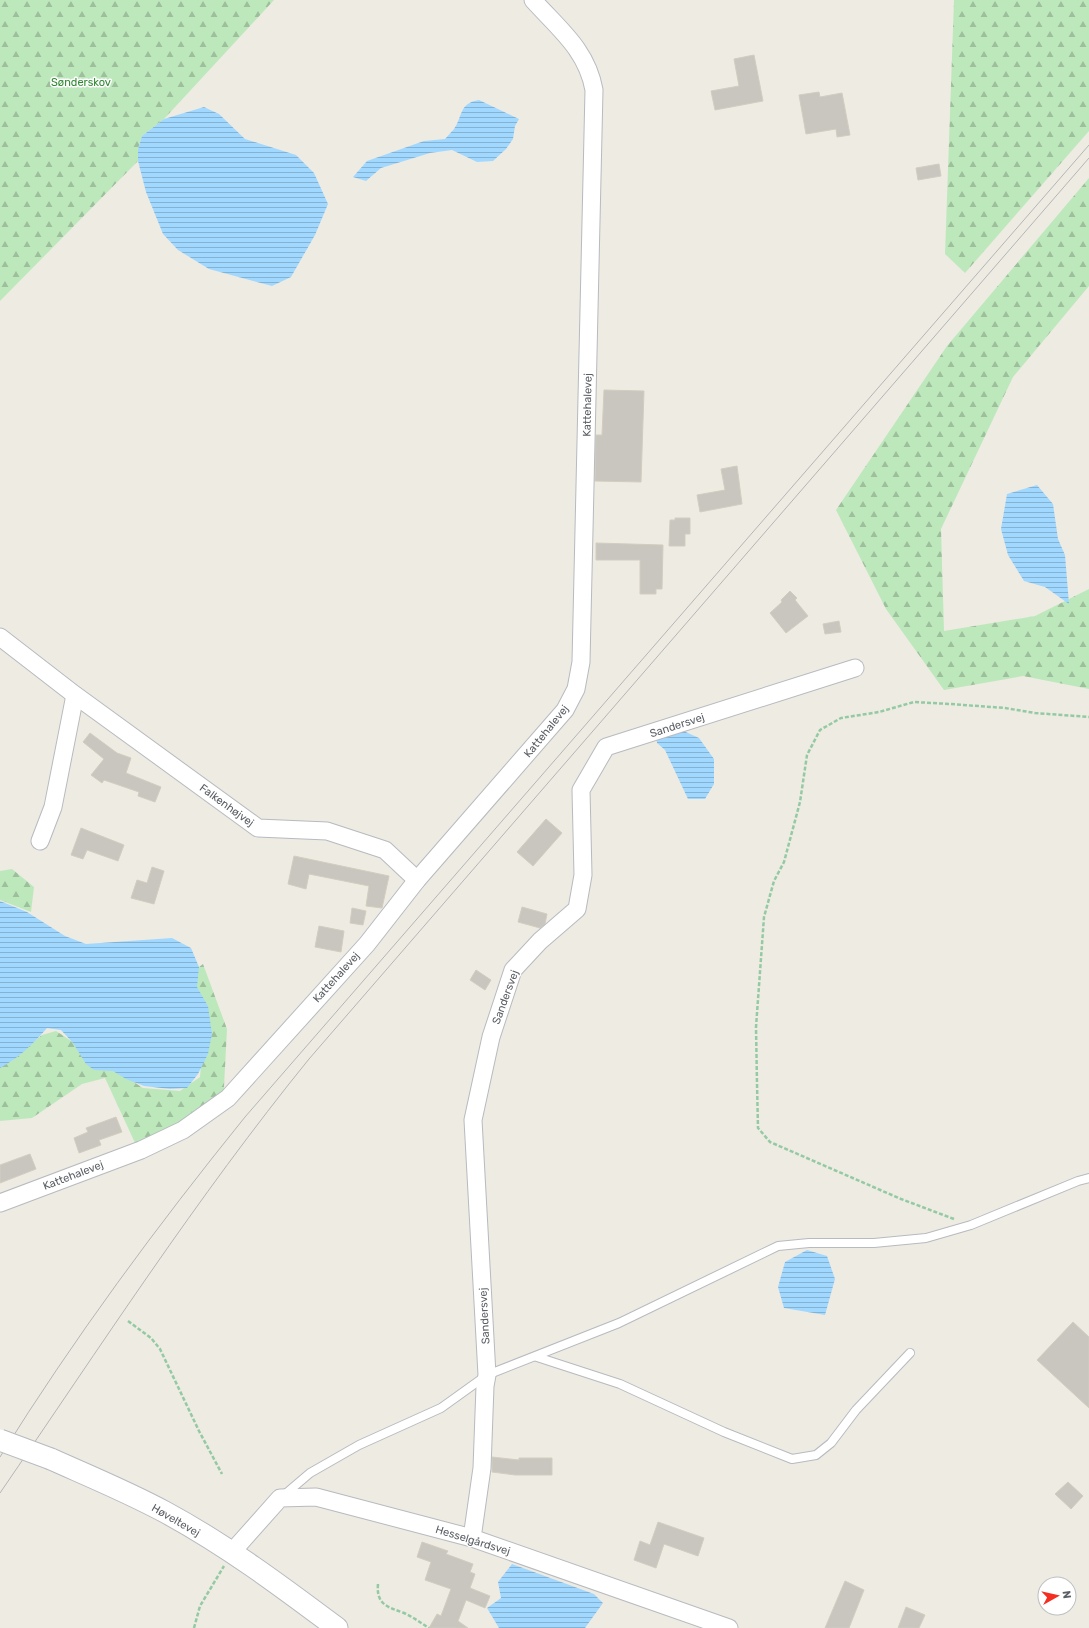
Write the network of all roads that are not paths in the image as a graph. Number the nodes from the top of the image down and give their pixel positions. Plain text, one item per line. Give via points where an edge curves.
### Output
1 (533, 0) edge
2 (0, 637) edge
3 (855, 668) dead end
4 (75, 695) junction
5 (40, 841) dead end
6 (417, 880) junction
7 (1089, 1178) edge
8 (0, 1203) edge
9 (910, 1352) dead end
10 (537, 1357) junction
11 (487, 1375) junction
12 (0, 1440) edge
13 (280, 1498) junction
14 (472, 1538) junction
15 (232, 1552) junction
16 (337, 1628) edge
17 (729, 1628) edge

1 - 6 street, Kattehalevej via 573,43 585,60 591,73 594,90 581,662 576,689 565,710
2 - 4 street, Falkenhøjvej
3 - 11 street, Sandersvej via 606,747 582,790 583,875 577,909 540,941 513,970 491,1037 474,1120
4 - 5 street via 52,807
4 - 6 street, Falkenhøjvej via 258,828 327,832 385,850
6 - 8 street, Kattehalevej via 367,944 228,1098 183,1130 141,1150
7 - 10 lane via 971,1225 926,1238 874,1243 809,1243 778,1246 619,1323
9 - 10 lane via 856,1410 831,1443 816,1455 792,1459 724,1432 620,1384
10 - 11 lane
11 - 13 lane via 440,1408 359,1445 310,1473
11 - 14 street, Sandersvej via 482,1468
12 - 15 street, Høveltevej, bridge via 109,1484 165,1512
13 - 14 street, Hesselgårdsvej via 316,1497
13 - 15 street
14 - 17 street, Hesselgårdsvej
15 - 16 street, Høveltevej

